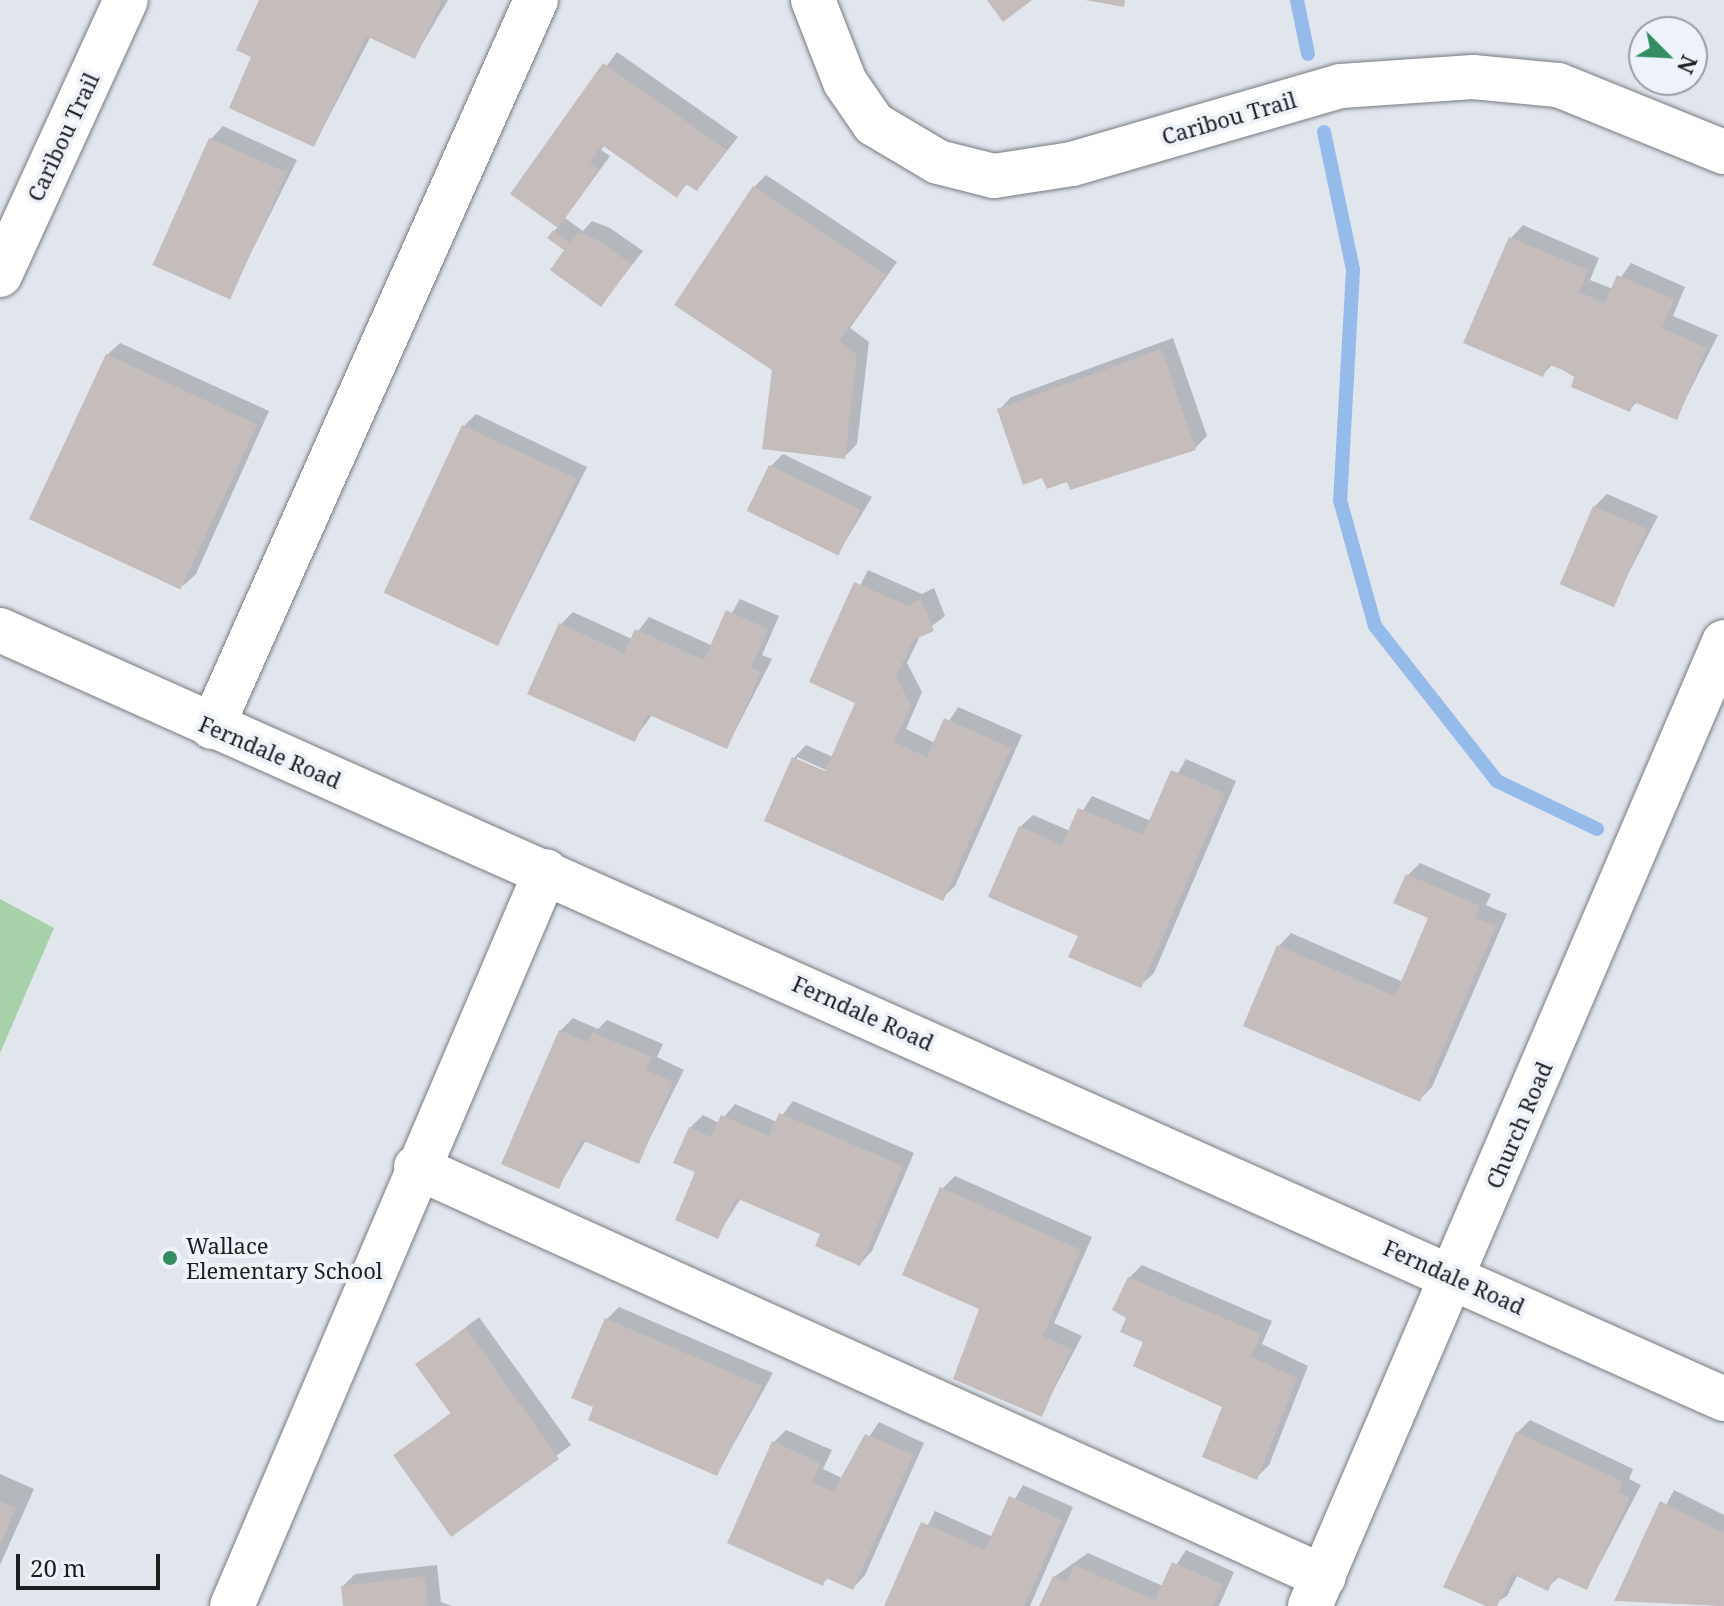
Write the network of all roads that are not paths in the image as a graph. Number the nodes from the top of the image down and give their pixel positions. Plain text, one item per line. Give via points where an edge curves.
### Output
1 (126, 0) edge
2 (536, 0) edge
3 (813, 0) edge
4 (1724, 152) edge
5 (0, 275) edge
6 (0, 630) edge
7 (1724, 642) edge
8 (212, 727) junction
9 (546, 871) junction
10 (416, 1167) junction
11 (1455, 1277) junction
12 (1724, 1399) edge
13 (1317, 1598) edge
14 (232, 1606) edge

1 - 5 street, Caribou Trail
2 - 8 street
3 - 4 street, Caribou Trail via 845,82 874,124 938,162 994,176 1072,164 1341,86 1473,77 1558,85
6 - 8 street, Ferndale Road
7 - 11 street, Church Road
8 - 9 street, Ferndale Road
9 - 10 street
9 - 11 street, Ferndale Road
10 - 13 street
10 - 14 street
11 - 12 street, Ferndale Road
11 - 13 street, Church Road

